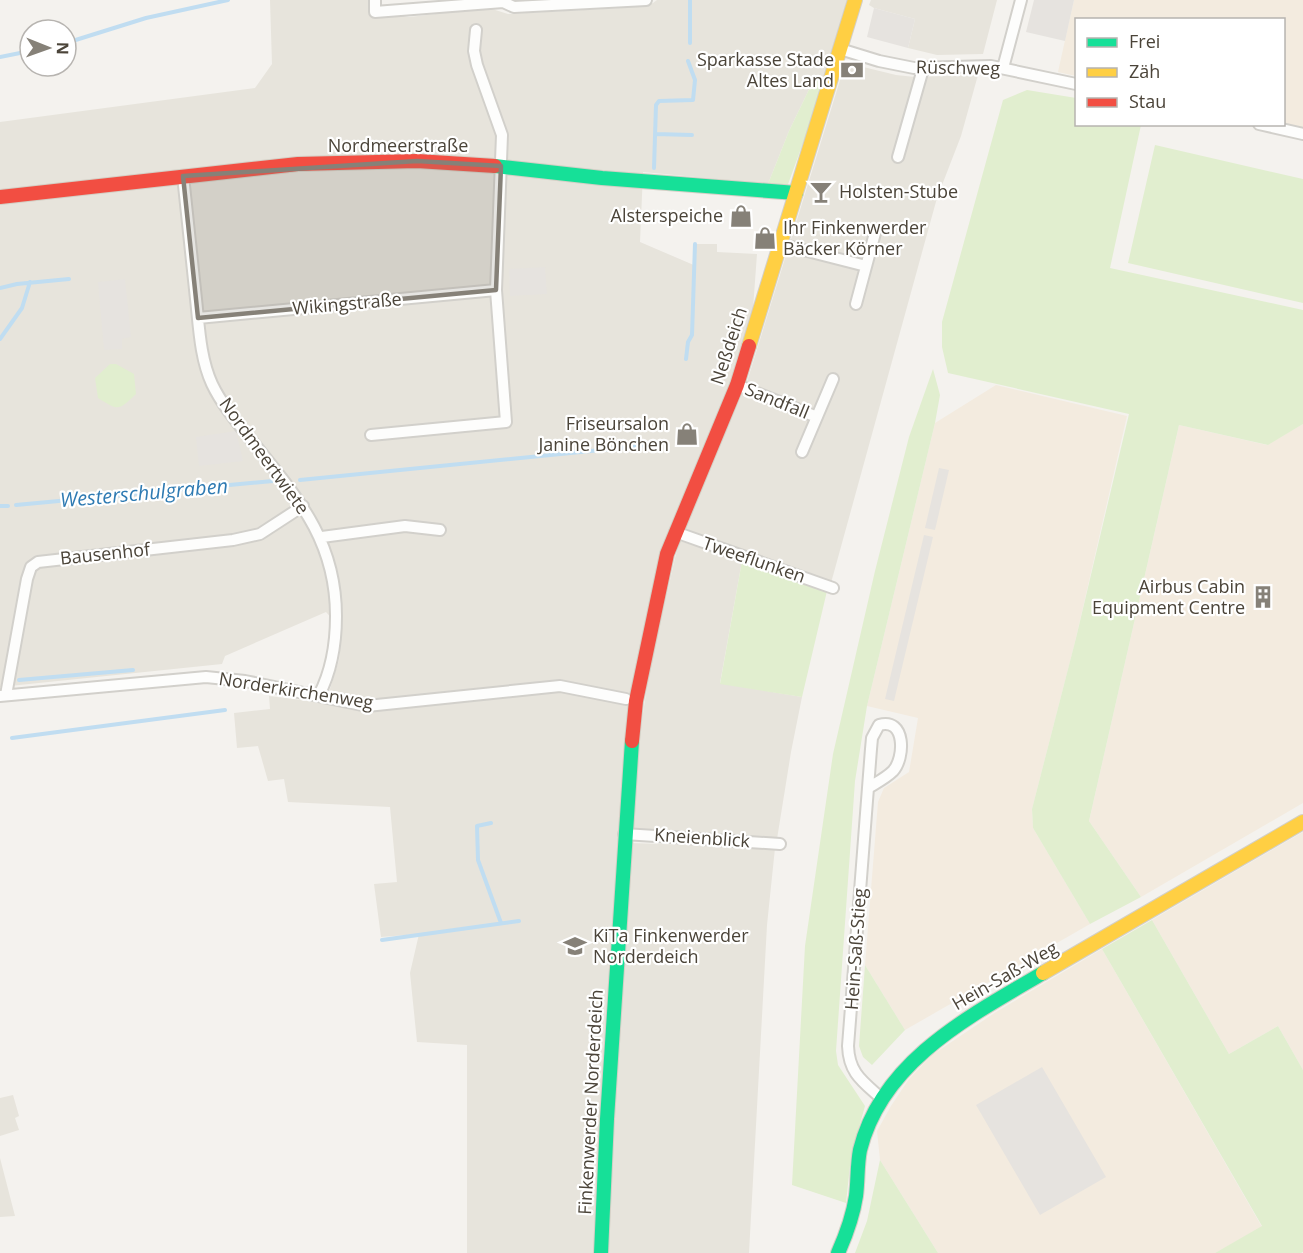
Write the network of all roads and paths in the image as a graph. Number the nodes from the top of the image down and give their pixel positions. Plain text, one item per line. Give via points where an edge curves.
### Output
1 (375, 0) edge
2 (646, 0) edge
3 (855, 0) edge
4 (1021, 0) edge
5 (503, 1) edge
6 (476, 30) dead end
7 (840, 49) junction
8 (1003, 68) junction
9 (923, 69) junction
10 (1075, 84) edge
11 (1268, 126) edge
12 (1303, 134) edge
13 (898, 158) dead end
14 (501, 166) junction
15 (183, 176) junction
16 (796, 193) junction
17 (0, 197) edge
18 (875, 233) dead end
19 (780, 244) junction
20 (866, 266) junction
21 (496, 290) junction
22 (856, 304) dead end
23 (198, 318) junction
24 (833, 379) dead end
25 (737, 385) junction
26 (817, 417) junction
27 (371, 435) dead end
28 (802, 452) dead end
29 (303, 506) junction
30 (440, 530) dead end
31 (675, 532) junction
32 (321, 537) junction
33 (833, 588) dead end
34 (319, 695) junction
35 (3, 696) edge
36 (631, 700) junction
37 (868, 788) junction
38 (1303, 822) edge
39 (624, 834) junction
40 (780, 844) dead end
41 (881, 1098) junction
42 (601, 1253) edge
43 (838, 1253) edge

1 - 5 street via 375,12
2 - 5 street via 513,7
3 - 7 street, Neßdeich
4 - 8 street
6 - 14 street via 477,65 502,135
7 - 9 street, Rüschweg
7 - 16 street, Neßdeich
8 - 9 street, Rüschweg
8 - 10 street, Rüschweg
9 - 13 street
11 - 12 street
14 - 15 street, Nordmeerstraße via 417,161 298,164
14 - 16 street, Nordmeerstraße
14 - 21 street
15 - 17 street, Nordmeerstraße
15 - 23 street, Nordmeertwiete
16 - 19 street, Neßdeich
18 - 20 street
19 - 20 street
19 - 25 street, Neßdeich
20 - 22 street
21 - 23 street, Wikingstraße
21 - 27 street via 506,422
23 - 29 street, Nordmeertwiete via 212,383 228,410
24 - 26 street, Sandfall
25 - 26 street, Sandfall
25 - 31 street, Neßdeich
26 - 28 street, Sandfall
29 - 32 street, Nordmeertwiete
29 - 35 street, Bausenhof via 260,534 233,540 38,562 31,567 27,579
30 - 32 street via 405,526
31 - 33 street, Tweeflunken
31 - 36 street, Neßdeich
32 - 34 street, Nordmeertwiete via 334,583 336,630 328,678
34 - 35 street, Norderkirchenweg via 206,676
34 - 36 street, Norderkirchenweg via 367,706 560,686
36 - 39 street, Finkenwerder Norderdeich
37 - 37 street, Hein-Saß-Stieg via 874,733 882,724 892,725 901,740 895,767
37 - 41 street, Hein-Saß-Stieg via 849,1053 854,1072
38 - 41 street, Hein-Saß-Weg via 959,1024 913,1061
39 - 40 street, Kneienblick
39 - 42 street, Finkenwerder Norderdeich
41 - 43 street, Hein-Saß-Weg via 863,1141 852,1214

